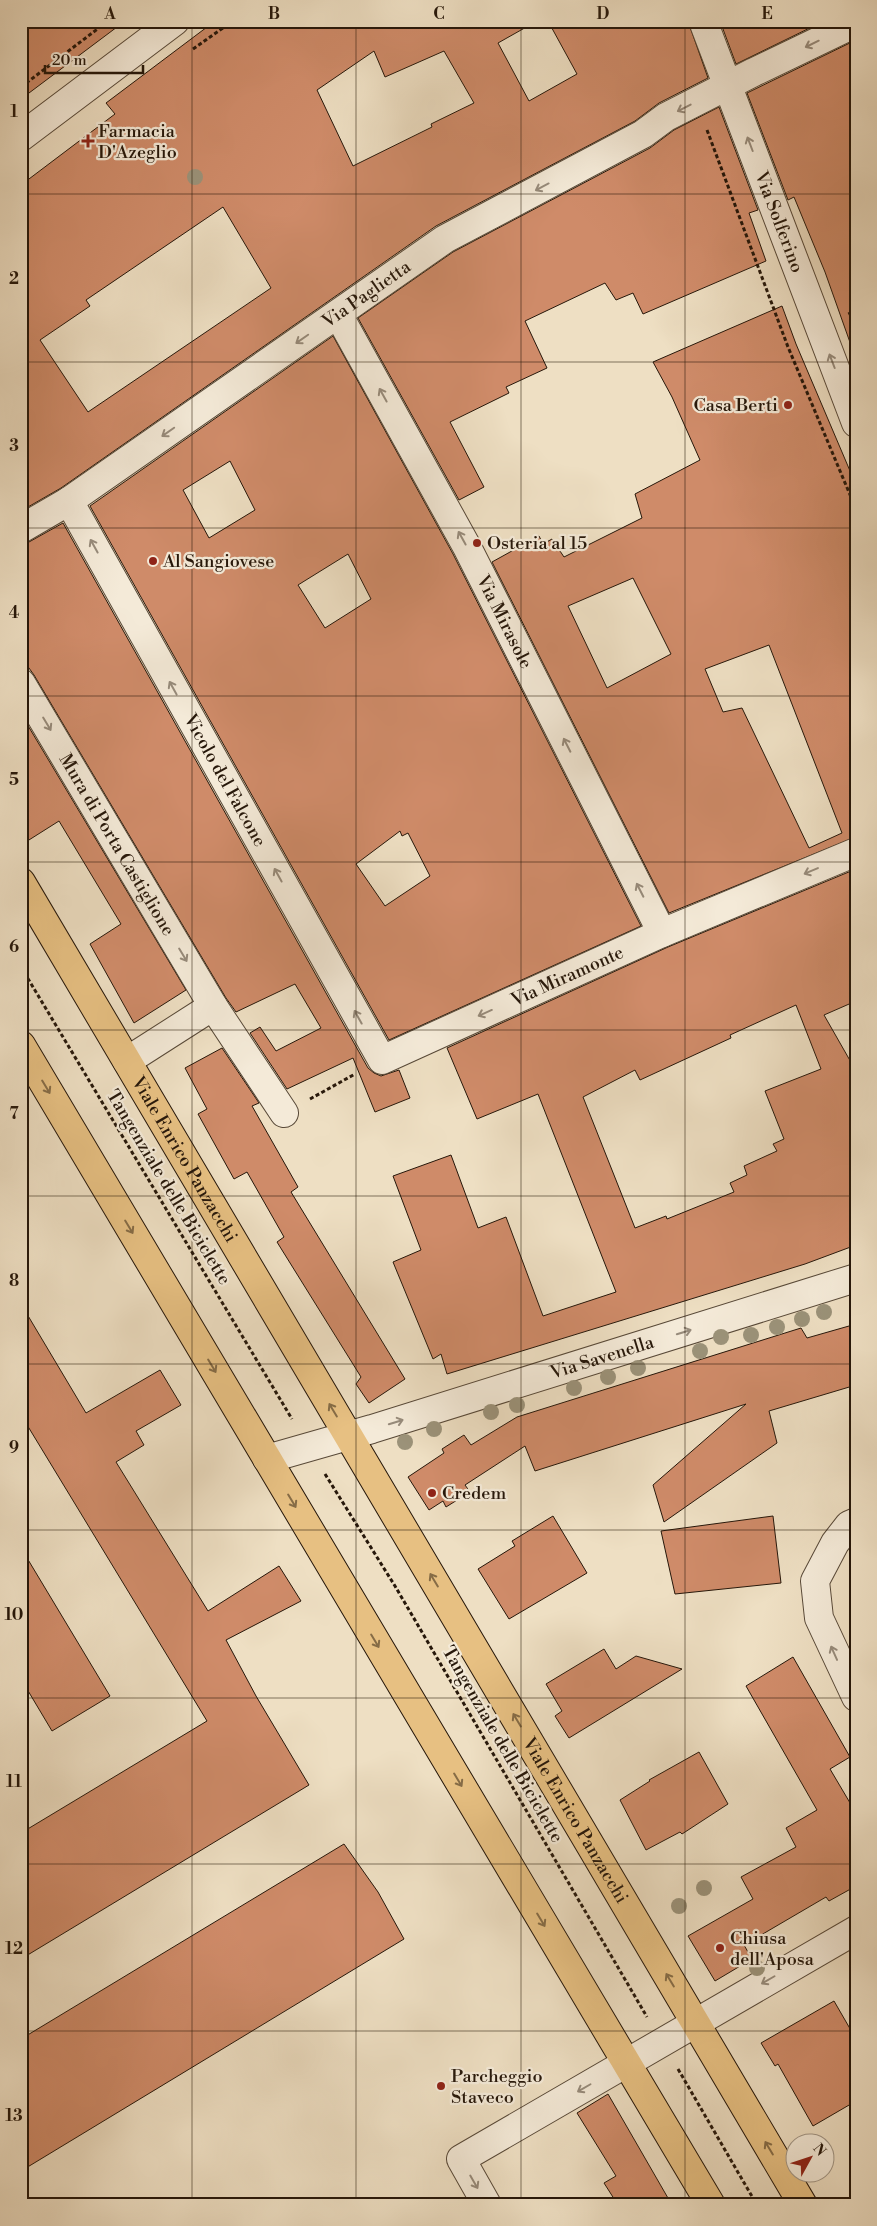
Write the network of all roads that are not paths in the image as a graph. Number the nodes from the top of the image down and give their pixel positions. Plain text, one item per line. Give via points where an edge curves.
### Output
1 (175, 21) edge
2 (703, 21) edge
3 (856, 23) edge
4 (727, 86) junction
5 (21, 137) edge
6 (338, 314) junction
7 (856, 423) edge
8 (69, 501) junction
9 (21, 529) edge
10 (21, 683) edge
11 (856, 852) edge
12 (21, 882) edge
13 (662, 934) junction
14 (213, 1006) junction
15 (21, 1045) edge
16 (382, 1060) joint
17 (127, 1061) junction
18 (284, 1114) road end
19 (856, 1278) edge
20 (349, 1436) junction
21 (267, 1459) junction
22 (856, 1522) edge
23 (856, 1697) edge
24 (856, 1930) edge
25 (695, 2022) junction
26 (626, 2063) junction
27 (487, 2205) edge
28 (710, 2205) edge
29 (803, 2205) edge

1 - 5 street
2 - 4 street, Via Solferino
3 -> 4 street, Via Paglietta
4 -> 6 street, Via Paglietta via 445,239
7 -> 4 street, Via Solferino
6 -> 8 street, Via Paglietta
13 -> 6 street, Via Mirasole via 467,547
8 - 9 street, Via Paglietta
16 -> 8 street, Vicolo del Falcone
10 -> 14 street, Mura di Porta Castiglione
11 -> 13 street, Via Miramonte
12 - 17 main road, Viale Enrico Panzacchi
13 -> 16 street, Via Miramonte
14 - 17 street
14 - 18 street, Mura di Porta Castiglione
15 -> 21 main road
20 -> 17 main road, Viale Enrico Panzacchi
20 -> 19 street, Via Savenella
20 - 21 street
25 -> 20 main road, Viale Enrico Panzacchi
21 -> 26 main road
23 -> 22 street via 819,1618 815,1581 835,1543 849,1525
24 -> 25 street
25 - 26 street
29 -> 25 main road, Viale Enrico Panzacchi
26 -> 27 street via 461,2159
26 - 28 main road

